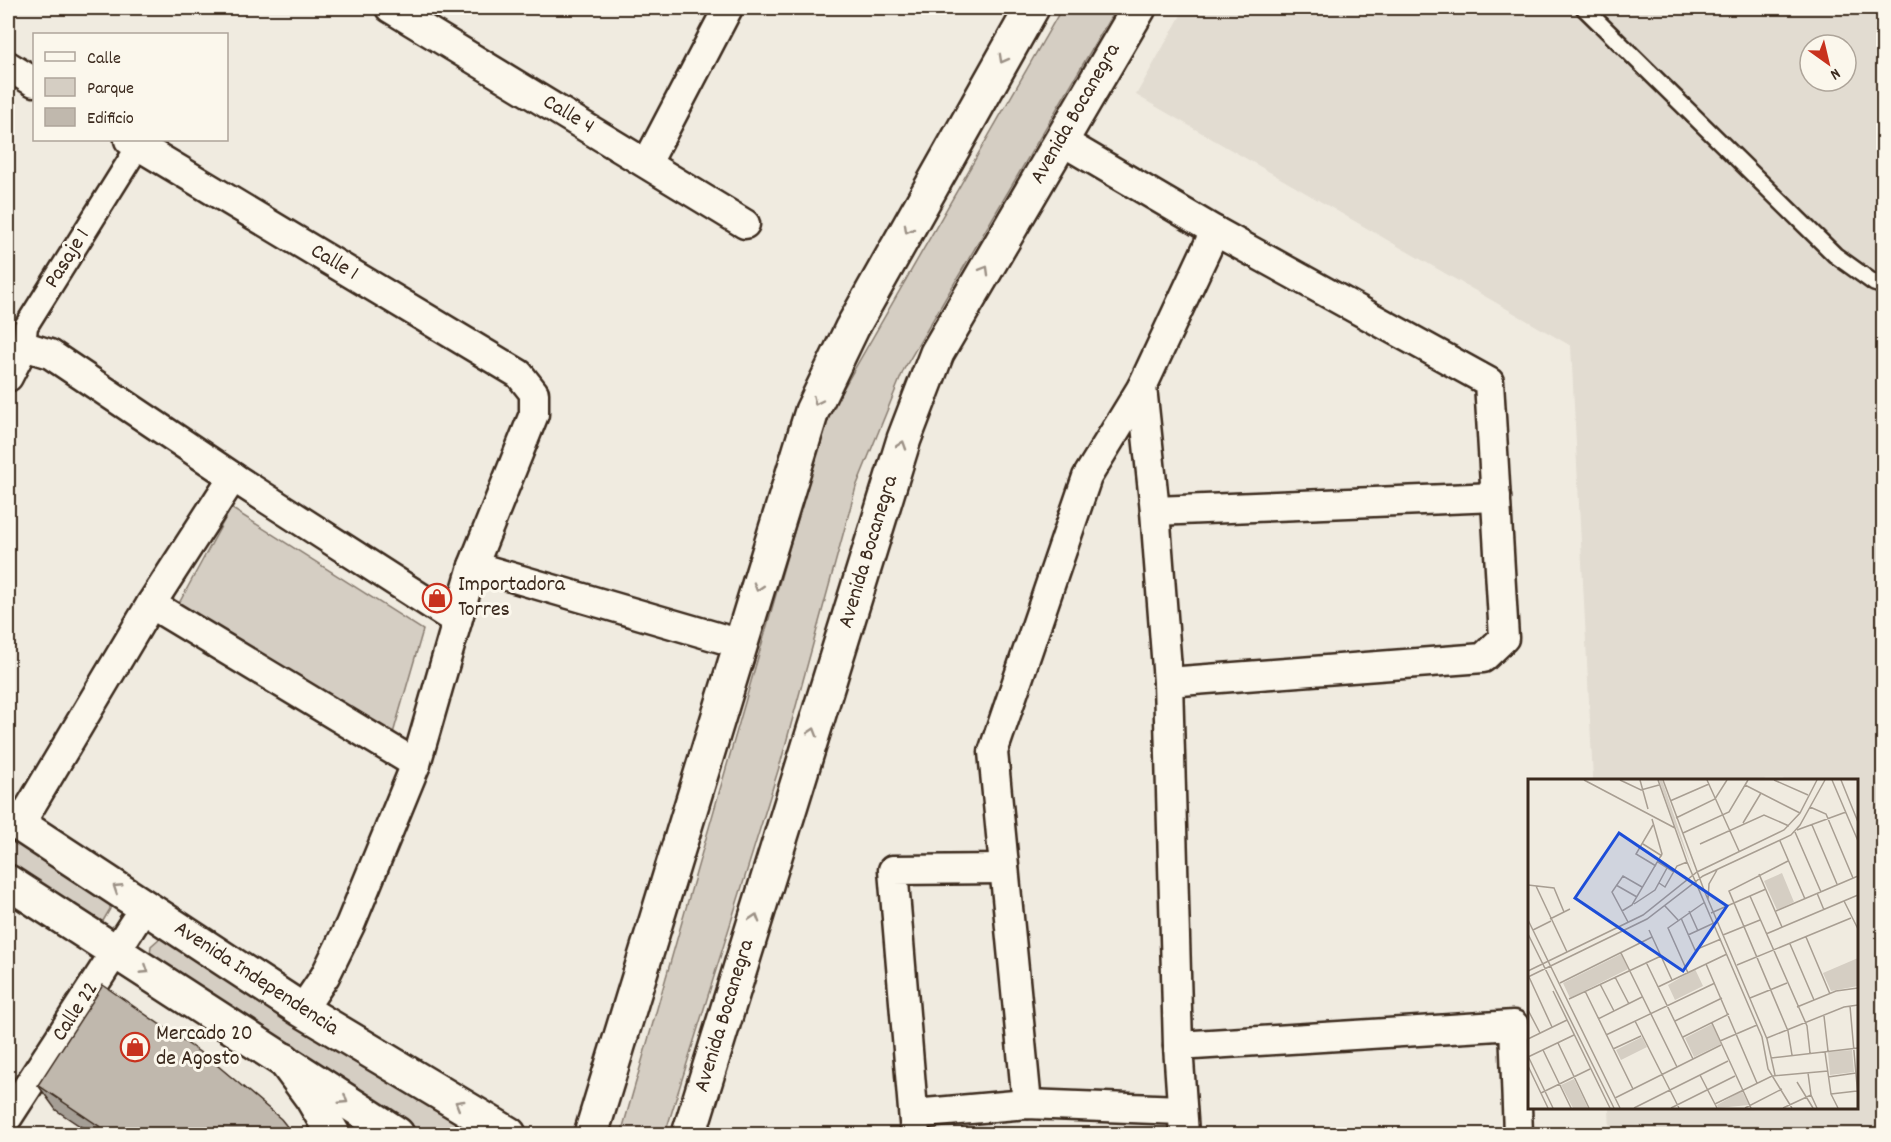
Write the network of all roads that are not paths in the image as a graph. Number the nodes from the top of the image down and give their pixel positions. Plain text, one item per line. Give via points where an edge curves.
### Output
1 (392, 8) edge
2 (728, 8) edge
3 (1032, 8) edge
4 (1139, 8) edge
5 (1584, 8) edge
6 (8, 66) edge
7 (33, 81) edge
8 (1060, 140) junction
9 (134, 142) edge
10 (647, 163) junction
11 (745, 224) dead end
12 (1215, 231) junction
13 (1884, 286) edge
14 (24, 346) junction
15 (8, 377) edge
16 (1142, 387) junction
17 (233, 477) junction
18 (1496, 497) junction
19 (1155, 511) junction
20 (473, 566) junction
21 (151, 604) junction
22 (457, 621) junction
23 (741, 644) junction
24 (1168, 682) junction
25 (416, 764) junction
26 (14, 821) edge
27 (1004, 868) junction
28 (8, 882) edge
29 (145, 906) junction
30 (116, 951) junction
31 (302, 1011) junction
32 (1178, 1046) junction
33 (284, 1060) junction
34 (1027, 1104) junction
35 (8, 1118) edge
36 (1183, 1122) edge
37 (914, 1124) edge
38 (333, 1134) edge
39 (398, 1134) edge
40 (509, 1134) edge
41 (591, 1134) edge
42 (689, 1134) edge
43 (1518, 1134) edge

1 - 10 street, Calle 4
2 - 10 street
3 -> 23 main road via 852,328 812,411
4 - 8 main road, Avenida Bocanegra
5 - 13 lane via 1835,255
6 - 7 street
8 - 12 street
42 -> 8 main road, Avenida Bocanegra via 904,439 937,353
9 - 14 street, Pasaje 1 via 26,326
9 - 20 street, Calle 1 via 519,374 534,393 534,414
10 - 11 street, Calle 4
12 - 16 street
12 - 18 street via 1489,382
14 - 15 street, Pasaje 1
14 - 17 street via 50,354
16 - 19 street
16 - 27 street via 1087,477 993,752
17 - 21 street
17 - 22 street
18 - 19 street
18 - 24 street via 1504,638 1483,658
19 - 24 street
20 - 22 street
20 - 23 street
21 - 25 street
21 - 26 street
22 - 25 street
23 - 41 main road
24 - 32 street
25 - 31 street via 350,925 325,976
29 -> 26 main road, Avenida Independencia
27 - 34 street
27 - 37 street via 893,870
28 - 30 main road
29 - 30 street, Calle 22
29 - 31 main road, Avenida Independencia
30 -> 33 main road
30 - 35 street, Calle 22
40 -> 31 main road, Avenida Independencia
32 - 36 street
32 - 43 street via 1514,1025
33 - 38 main road
33 -> 39 main road
34 - 36 street
34 - 37 street

